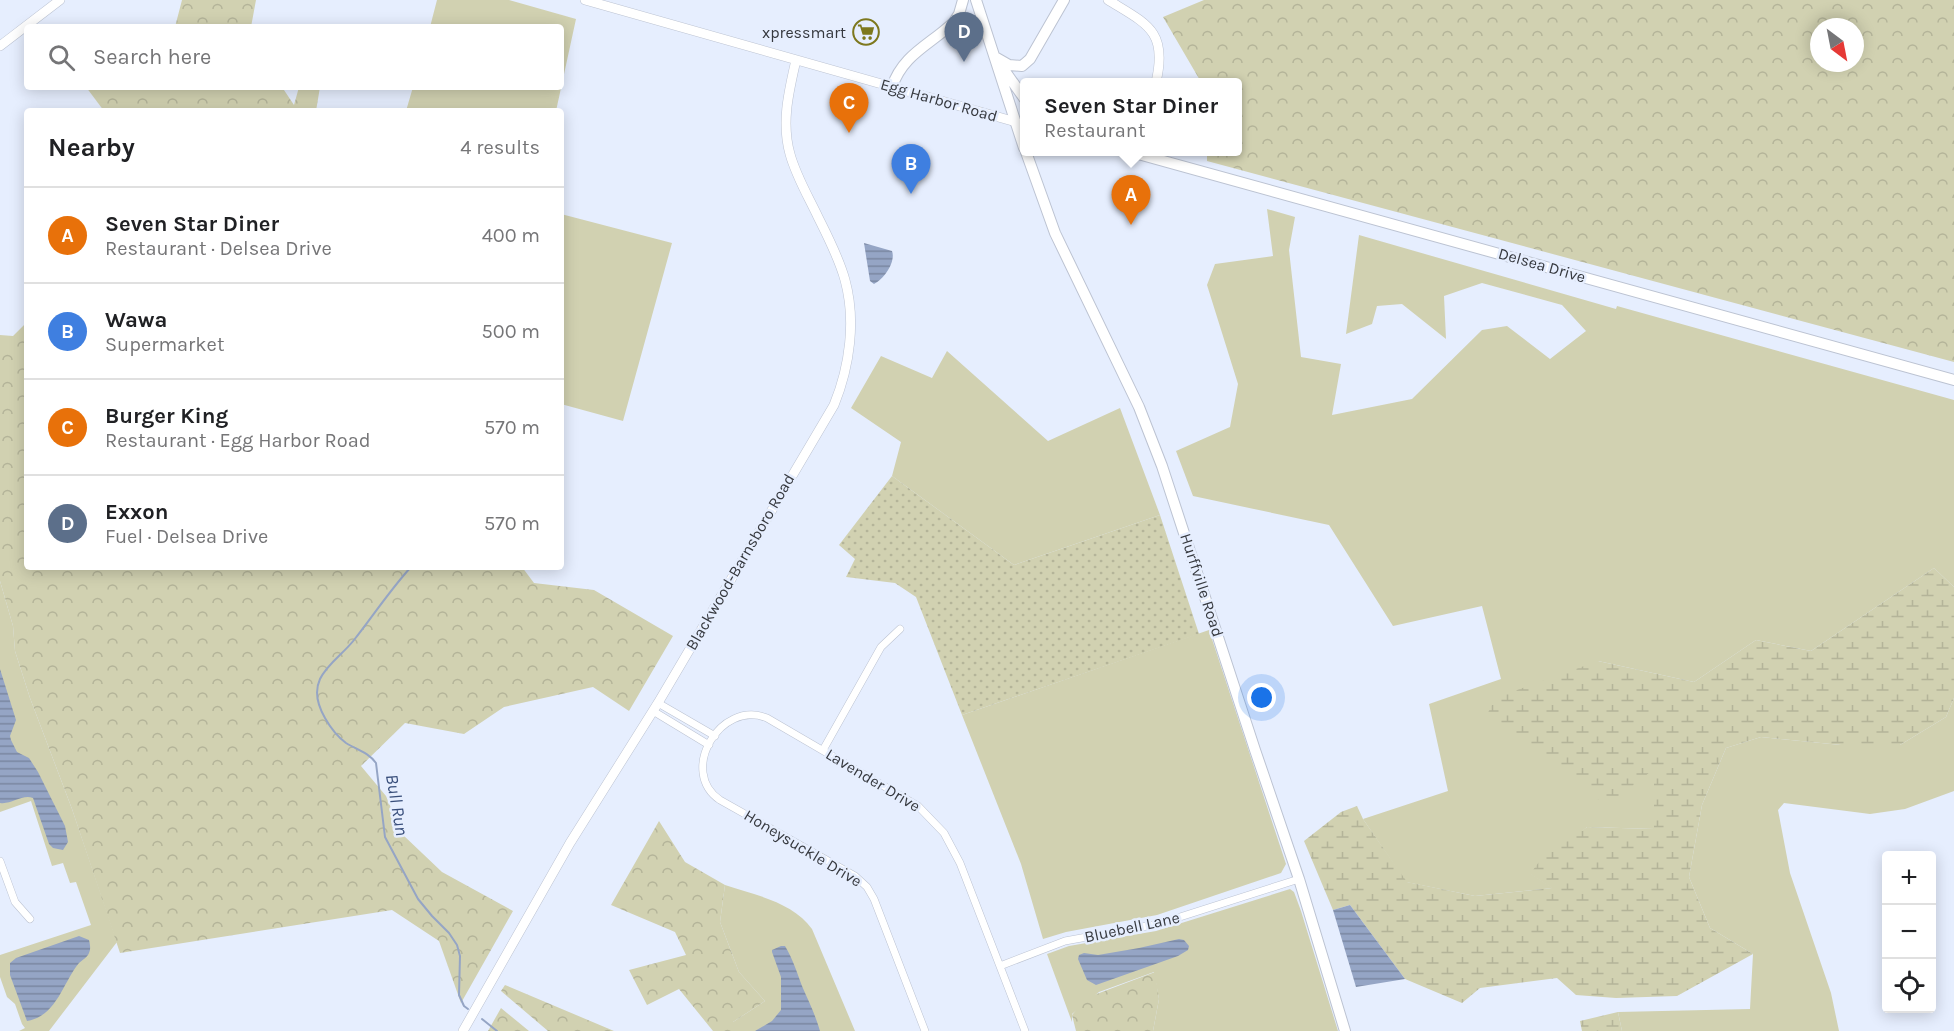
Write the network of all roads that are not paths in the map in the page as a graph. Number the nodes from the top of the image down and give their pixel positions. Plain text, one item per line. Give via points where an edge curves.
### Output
1 (60, 0) edge
2 (585, 0) edge
3 (963, 0) edge
4 (976, 0) edge
5 (1064, 0) edge
6 (1108, 0) edge
7 (29, 24) edge
8 (24, 28) edge
9 (0, 46) edge
10 (995, 57) junction
11 (796, 60) junction
12 (1157, 78) edge
13 (892, 87) junction
14 (1020, 92) edge
15 (1020, 123) edge
16 (1027, 156) edge
17 (1150, 156) edge
18 (1954, 380) edge
19 (900, 629) dead end
20 (655, 707) junction
21 (715, 736) junction
22 (709, 745) junction
23 (823, 750) junction
24 (0, 861) edge
25 (1299, 879) junction
26 (30, 919) dead end
27 (1000, 966) junction
28 (463, 1031) edge
29 (925, 1031) edge
30 (1025, 1031) edge
31 (1345, 1031) edge

1 - 7 main road
2 - 11 main road, Egg Harbor Road
3 - 13 main road via 954,22 903,63
4 - 10 main road
5 - 10 main road via 1022,66 1009,65
6 - 12 main road via 1154,32 1160,49
8 - 9 main road
10 - 14 main road
10 - 15 main road
11 - 13 main road, Egg Harbor Road
11 - 20 main road, Blackwood-Barnsboro Road via 787,104 790,154 845,279 850,335 847,367 834,405
13 - 15 main road, Egg Harbor Road
16 - 25 main road, Hurffville Road via 1055,233 1139,407 1162,466
17 - 18 main road, Delsea Drive
19 - 23 street via 881,647
20 - 21 street
20 - 22 street
20 - 28 main road, Blackwood-Barnsboro Road via 570,843
21 - 22 street, Lavender Drive
21 - 23 street, Lavender Drive via 728,720 751,713
22 - 29 street, Honeysuckle Drive via 702,769 706,785 714,795 855,876 867,887
23 - 27 street, Lavender Drive via 910,801 938,826 960,863
24 - 26 street via 15,902
25 - 27 street, Bluebell Lane via 1158,924 1065,941
25 - 31 main road, Hurffville Road
27 - 30 street, Lavender Drive

